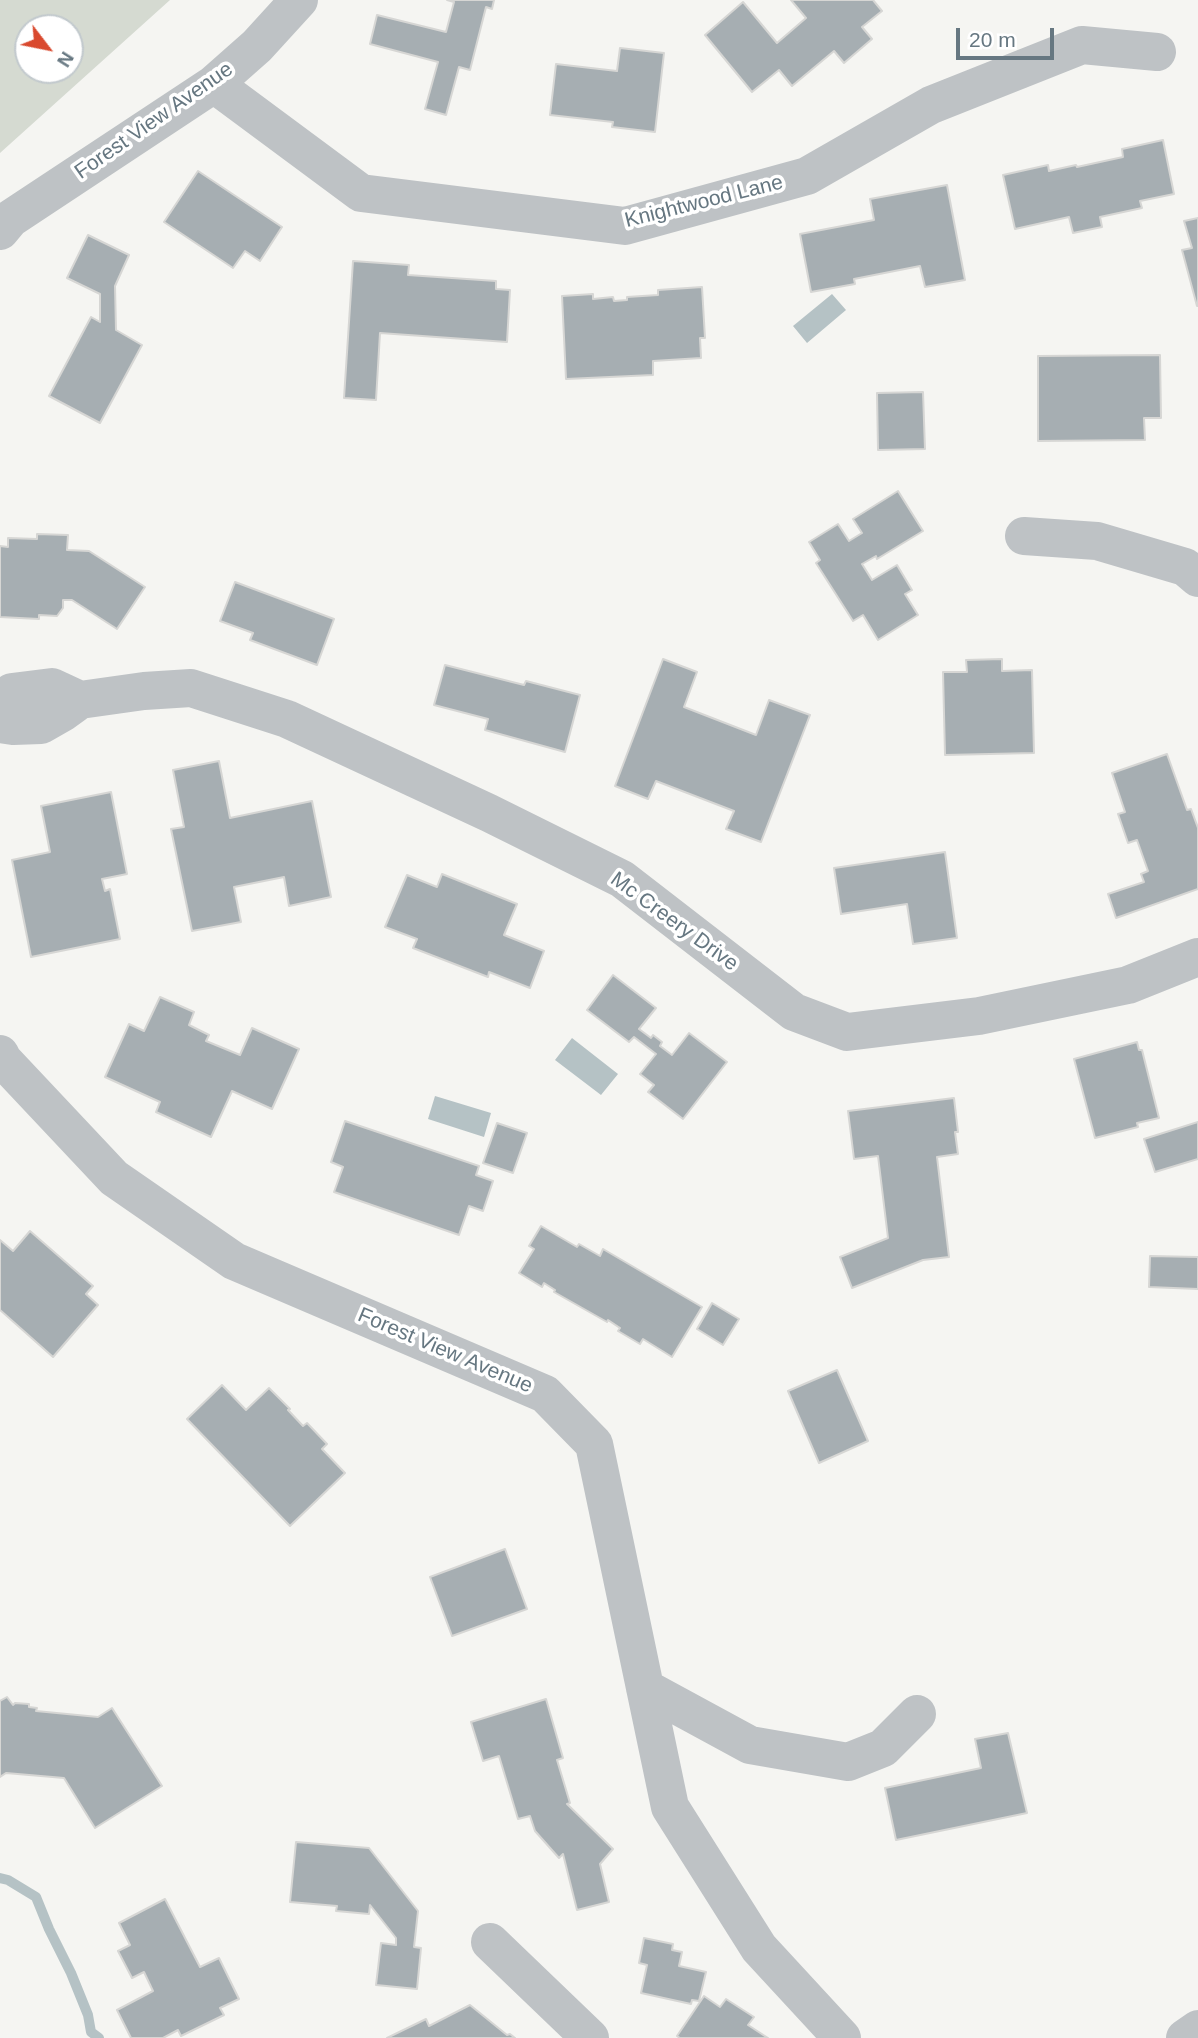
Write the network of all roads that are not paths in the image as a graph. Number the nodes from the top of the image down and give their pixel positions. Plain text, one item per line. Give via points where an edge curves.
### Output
1 (299, 0) edge
2 (1157, 52) dead end
3 (214, 84) junction
4 (0, 231) edge
5 (1024, 536) dead end
6 (1198, 578) edge
7 (0, 699) edge
8 (80, 700) junction
9 (0, 724) edge
10 (1198, 957) edge
11 (0, 1054) edge
12 (645, 1688) junction
13 (917, 1714) dead end
14 (490, 1942) dead end
15 (1198, 2029) edge
16 (590, 2038) edge
17 (842, 2038) edge
18 (1185, 2038) edge

1 - 3 street, Forest View Avenue
2 - 3 street, Knightwood Lane via 1082,45 931,105 807,176 625,226 361,193
3 - 4 street, Forest View Avenue via 10,219
5 - 6 street via 1097,541 1185,567
7 - 8 street, Mc Creery Drive via 12,692 52,687
8 - 9 street, Mc Creery Drive via 41,724
8 - 10 street, Mc Creery Drive via 191,688 287,719 622,879 794,1012 847,1032 979,1016 1128,985
11 - 12 street, Forest View Avenue via 114,1178 234,1261 545,1394 594,1444
12 - 13 street via 750,1745 848,1762 883,1748
12 - 17 street, Forest View Avenue via 670,1807 758,1948
14 - 16 street
15 - 18 street

